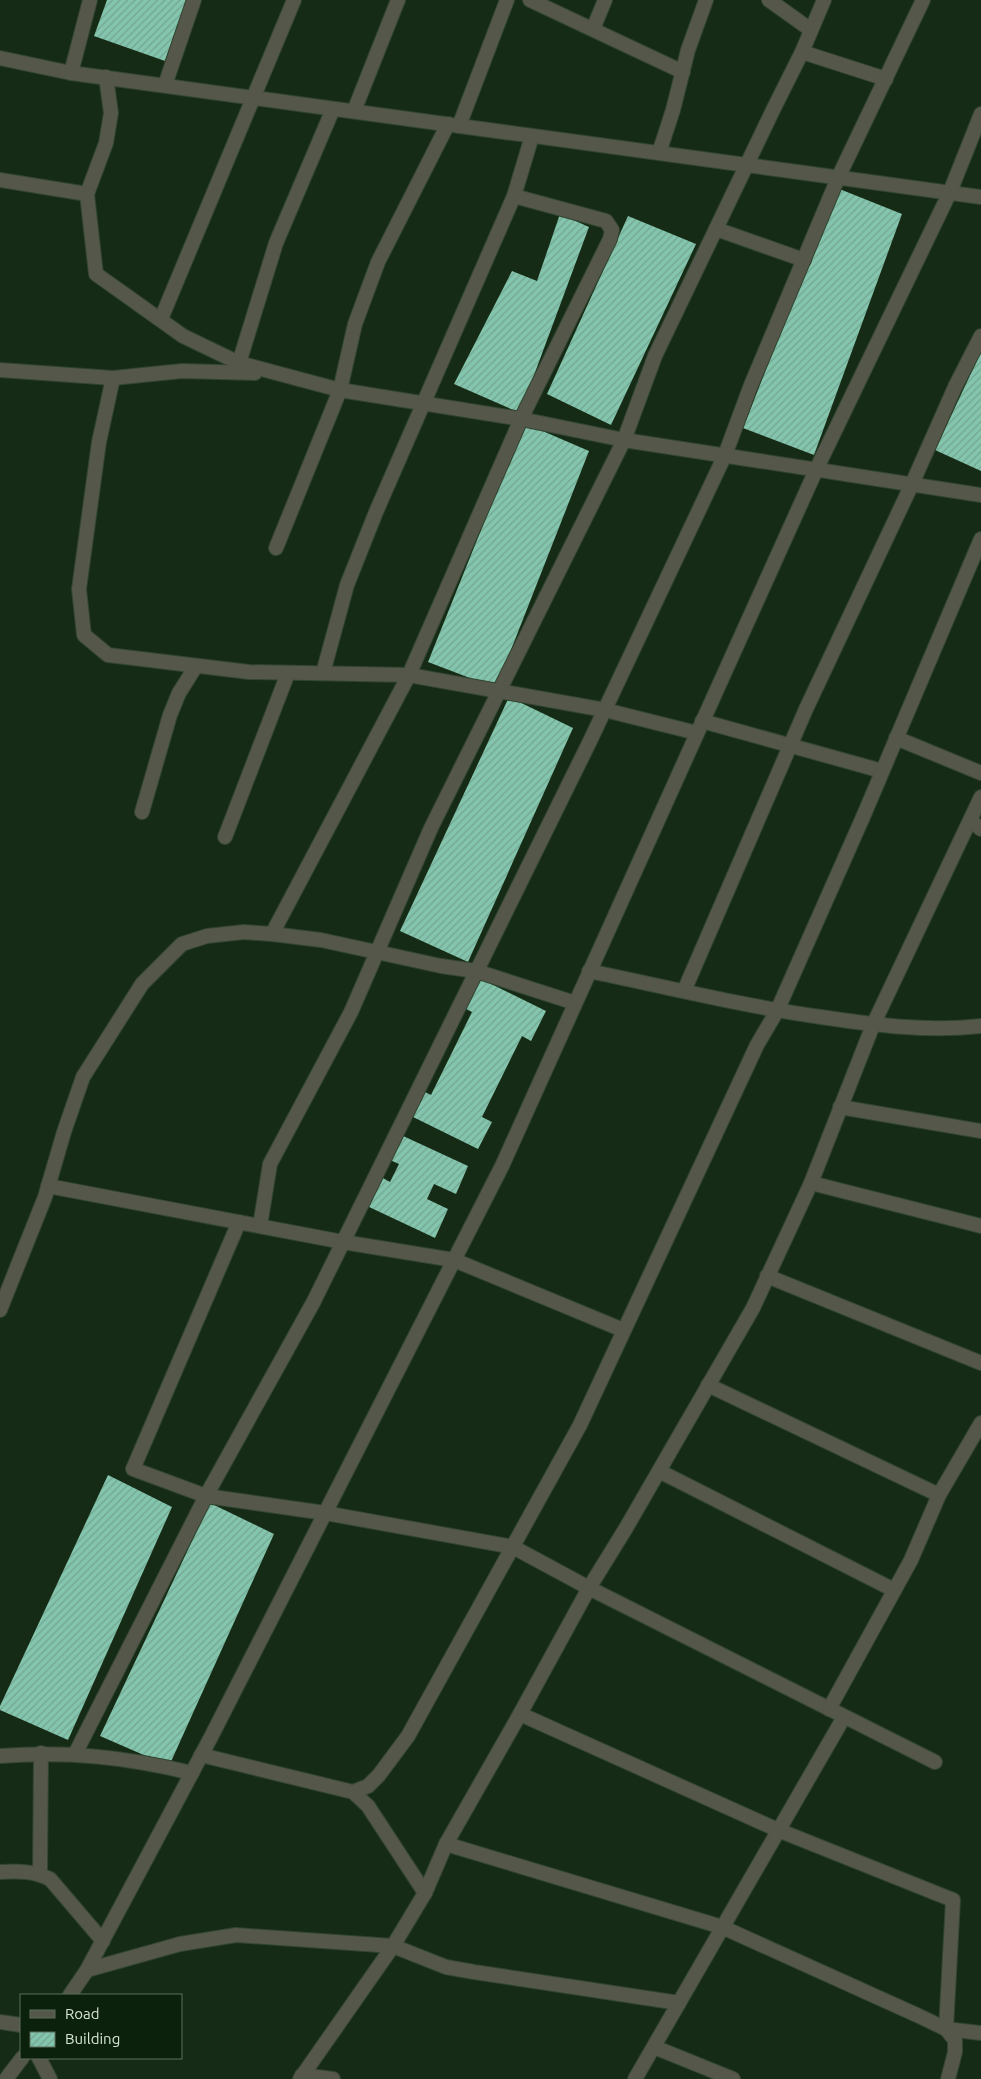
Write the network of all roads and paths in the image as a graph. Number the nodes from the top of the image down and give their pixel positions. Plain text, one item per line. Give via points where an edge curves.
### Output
1 (90, 0) edge
2 (194, 0) edge
3 (294, 0) edge
4 (398, 0) edge
5 (507, 0) edge
6 (530, 0) edge
7 (605, 0) edge
8 (706, 0) edge
9 (770, 0) edge
10 (824, 0) edge
11 (924, 0) edge
12 (593, 30) junction
13 (811, 30) junction
14 (802, 52) junction
15 (0, 58) edge
16 (683, 72) junction
17 (71, 73) junction
18 (106, 77) junction
19 (886, 79) junction
20 (165, 85) junction
21 (253, 98) junction
22 (333, 108) junction
23 (354, 112) junction
24 (981, 114) edge
25 (454, 125) junction
26 (532, 136) junction
27 (659, 153) junction
28 (747, 165) junction
29 (838, 178) junction
30 (0, 180) edge
31 (950, 192) junction
32 (87, 194) junction
33 (514, 196) junction
34 (981, 198) edge
35 (716, 229) junction
36 (804, 260) junction
37 (161, 319) junction
38 (981, 336) edge
39 (239, 363) junction
40 (0, 370) edge
41 (279, 374) junction
42 (113, 378) junction
43 (340, 390) junction
44 (425, 403) junction
45 (521, 419) junction
46 (624, 440) junction
47 (725, 455) junction
48 (816, 470) junction
49 (912, 484) junction
50 (981, 495) edge
51 (981, 539) edge
52 (276, 548) dead end
53 (196, 666) junction
54 (288, 673) junction
55 (322, 673) junction
56 (408, 675) junction
57 (500, 692) junction
58 (605, 710) junction
59 (700, 727) junction
60 (896, 738) junction
61 (790, 746) junction
62 (882, 771) junction
63 (981, 772) edge
64 (981, 797) edge
65 (142, 812) dead end
66 (976, 825) edge
67 (225, 837) dead end
68 (272, 934) junction
69 (377, 952) junction
70 (476, 971) junction
71 (589, 971) junction
72 (684, 991) junction
73 (575, 1003) junction
74 (777, 1011) junction
75 (873, 1025) junction
76 (981, 1026) edge
77 (840, 1108) junction
78 (981, 1131) edge
79 (811, 1183) junction
80 (48, 1186) junction
81 (238, 1222) junction
82 (260, 1226) junction
83 (981, 1226) edge
84 (343, 1242) junction
85 (454, 1260) junction
86 (767, 1276) junction
87 (0, 1310) edge
88 (623, 1330) junction
89 (981, 1363) edge
90 (708, 1385) junction
91 (981, 1423) edge
92 (659, 1471) junction
93 (939, 1495) junction
94 (206, 1496) junction
95 (325, 1513) junction
96 (513, 1547) junction
97 (589, 1588) junction
98 (894, 1590) junction
99 (829, 1709) junction
100 (520, 1714) junction
101 (844, 1716) junction
102 (40, 1753) junction
103 (75, 1754) junction
104 (201, 1755) junction
105 (0, 1756) edge
106 (935, 1762) dead end
107 (192, 1773) junction
108 (353, 1792) junction
109 (778, 1830) junction
110 (446, 1844) junction
111 (0, 1872) edge
112 (40, 1874) junction
113 (425, 1893) junction
114 (722, 1927) junction
115 (102, 1941) junction
116 (393, 1946) junction
117 (87, 1970) junction
118 (71, 1994) edge
119 (679, 2003) junction
120 (0, 2022) edge
121 (20, 2025) edge
122 (946, 2029) junction
123 (981, 2033) edge
124 (654, 2047) junction
125 (21, 2059) edge
126 (40, 2059) edge
127 (301, 2077) edge
128 (6, 2079) edge
129 (50, 2079) edge
130 (333, 2079) edge
131 (635, 2079) edge
132 (733, 2079) edge
133 (948, 2079) edge

1 - 17 street
2 - 20 street
3 - 21 street
4 - 23 street
5 - 25 street
6 - 12 street
7 - 12 street
8 - 16 street
9 - 13 street
10 - 13 street
11 - 19 street
12 - 16 street
13 - 14 street
14 - 19 street
14 - 28 street
15 - 17 street
16 - 27 street
17 - 18 street
18 - 20 street
18 - 32 street via 111,114 106,143
19 - 29 street
20 - 21 street
21 - 22 street
21 - 37 street
22 - 23 street
22 - 39 street via 276,243
23 - 25 street
24 - 31 street
25 - 26 street
25 - 43 street via 378,262 355,324
26 - 27 street
26 - 33 street
27 - 28 street
28 - 29 street
28 - 35 street
29 - 31 street
29 - 36 street
30 - 32 street
31 - 34 street
31 - 48 street
32 - 37 street via 96,274
33 - 44 street
33 - 45 street via 606,221 612,230
35 - 36 street
35 - 46 street via 655,356
36 - 47 street
37 - 39 street via 183,336
38 - 49 street
39 - 41 street
40 - 42 street
41 - 42 street via 182,371
41 - 43 street
42 - 53 street via 99,442 80,579 84,635 108,655
43 - 44 street
43 - 52 street
44 - 45 street
44 - 55 street via 347,585
45 - 46 street
45 - 56 street
46 - 47 street
46 - 57 street
47 - 48 street
47 - 58 street
48 - 49 street
48 - 59 street
49 - 50 street
49 - 61 street
51 - 60 street
53 - 54 street
53 - 65 street via 170,715
54 - 55 street
54 - 67 street
55 - 56 street
56 - 57 street
56 - 68 street
57 - 58 street
57 - 69 street via 431,828
58 - 59 street
58 - 70 street
59 - 61 street
59 - 71 street
60 - 62 street
60 - 63 street
61 - 62 street
61 - 72 street
62 - 74 street
64 - 66 street
66 - 75 street
68 - 69 street
68 - 80 street via 244,932 207,936 182,944 142,984 83,1078
69 - 70 street
69 - 82 street via 351,1012 270,1164
70 - 73 street
70 - 84 street
71 - 72 street
71 - 73 street
72 - 74 street
73 - 85 street via 502,1166
74 - 75 street
74 - 88 street via 757,1045
75 - 76 street via 949,1029
75 - 77 street
77 - 78 street
77 - 79 street
79 - 83 street
79 - 86 street
80 - 81 street
80 - 87 street
81 - 82 street
81 - 94 street via 133,1469
82 - 84 street
84 - 85 street
84 - 94 street
85 - 88 street
85 - 95 street
86 - 89 street
86 - 90 street via 753,1308
88 - 96 street via 580,1425
90 - 92 street
90 - 93 street
91 - 93 street
92 - 97 street
92 - 98 street
93 - 98 street
94 - 95 street
94 - 103 street
95 - 96 street
95 - 104 street
96 - 97 street
96 - 108 street via 408,1736 379,1775 368,1786
97 - 99 street
97 - 100 street
98 - 99 street
99 - 101 street
100 - 109 street
100 - 110 street
101 - 106 street
101 - 109 street
102 - 103 street
102 - 105 street
102 - 112 street
103 - 107 street via 135,1761
104 - 107 street
104 - 108 street
107 - 115 street
108 - 113 street via 368,1806
109 - 114 street
109 - 122 street via 954,1900
110 - 113 street
110 - 114 street
111 - 112 street
112 - 115 street via 50,1879
113 - 116 street
114 - 119 street
114 - 122 street
115 - 117 street
116 - 117 street via 236,1935 180,1944
116 - 119 street via 446,1967
116 - 127 street
117 - 118 street
119 - 124 street
120 - 121 street
122 - 123 street
122 - 133 street via 955,2040
124 - 131 street
124 - 132 street
125 - 128 street
126 - 129 street
127 - 130 street

